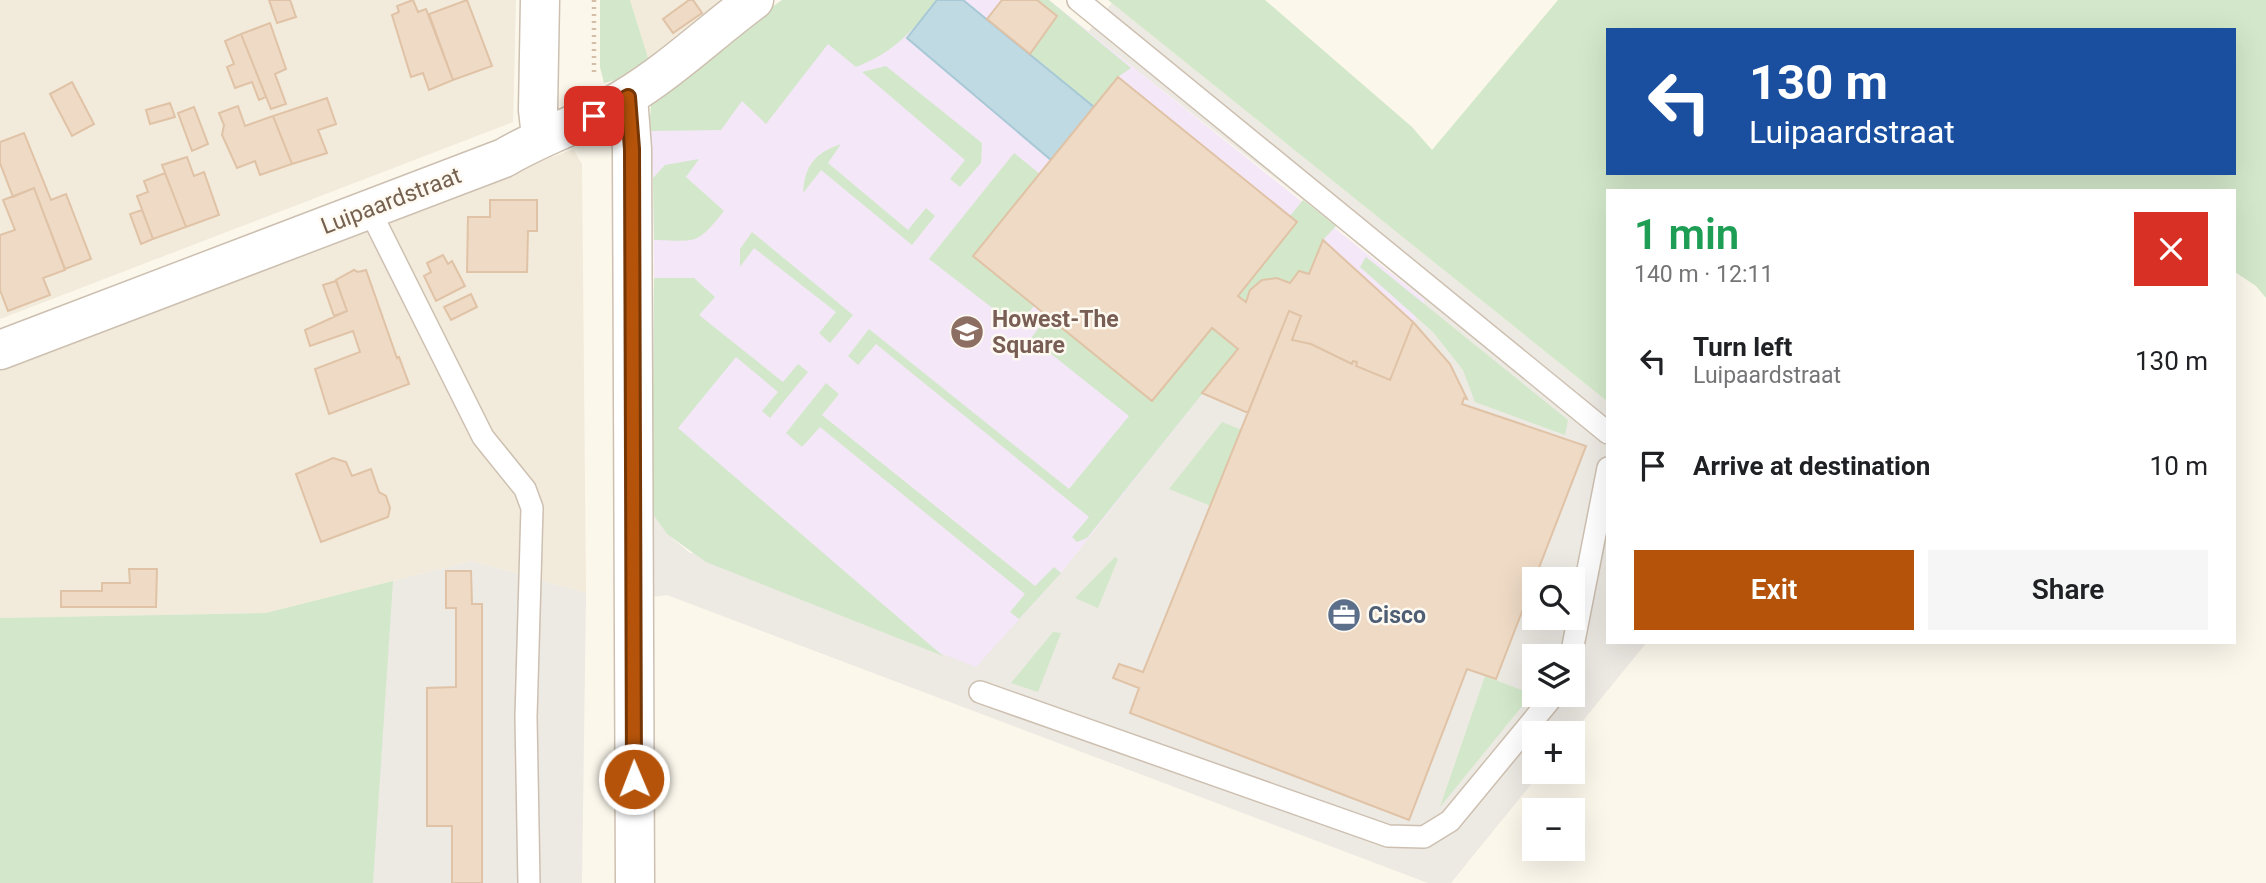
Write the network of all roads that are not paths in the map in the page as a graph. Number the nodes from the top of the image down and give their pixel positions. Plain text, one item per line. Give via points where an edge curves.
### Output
1 (540, 0) edge
2 (754, 0) edge
3 (1078, 0) edge
4 (628, 97) junction
5 (541, 136) junction
6 (369, 209) junction
7 (0, 350) edge
8 (1606, 431) edge
9 (1606, 478) edge
10 (1573, 644) edge
11 (980, 692) dead end
12 (1544, 707) edge
13 (529, 883) edge
14 (635, 883) edge

1 - 5 street
2 - 4 street, Luipaardstraat
3 - 8 lane
4 - 5 street, Luipaardstraat via 584,121
4 - 14 street
5 - 6 street, Luipaardstraat via 504,158
6 - 7 street, Luipaardstraat
6 - 13 lane via 482,437 525,489 532,508 526,717
9 - 10 lane
11 - 12 lane via 1388,836 1424,837 1450,821

